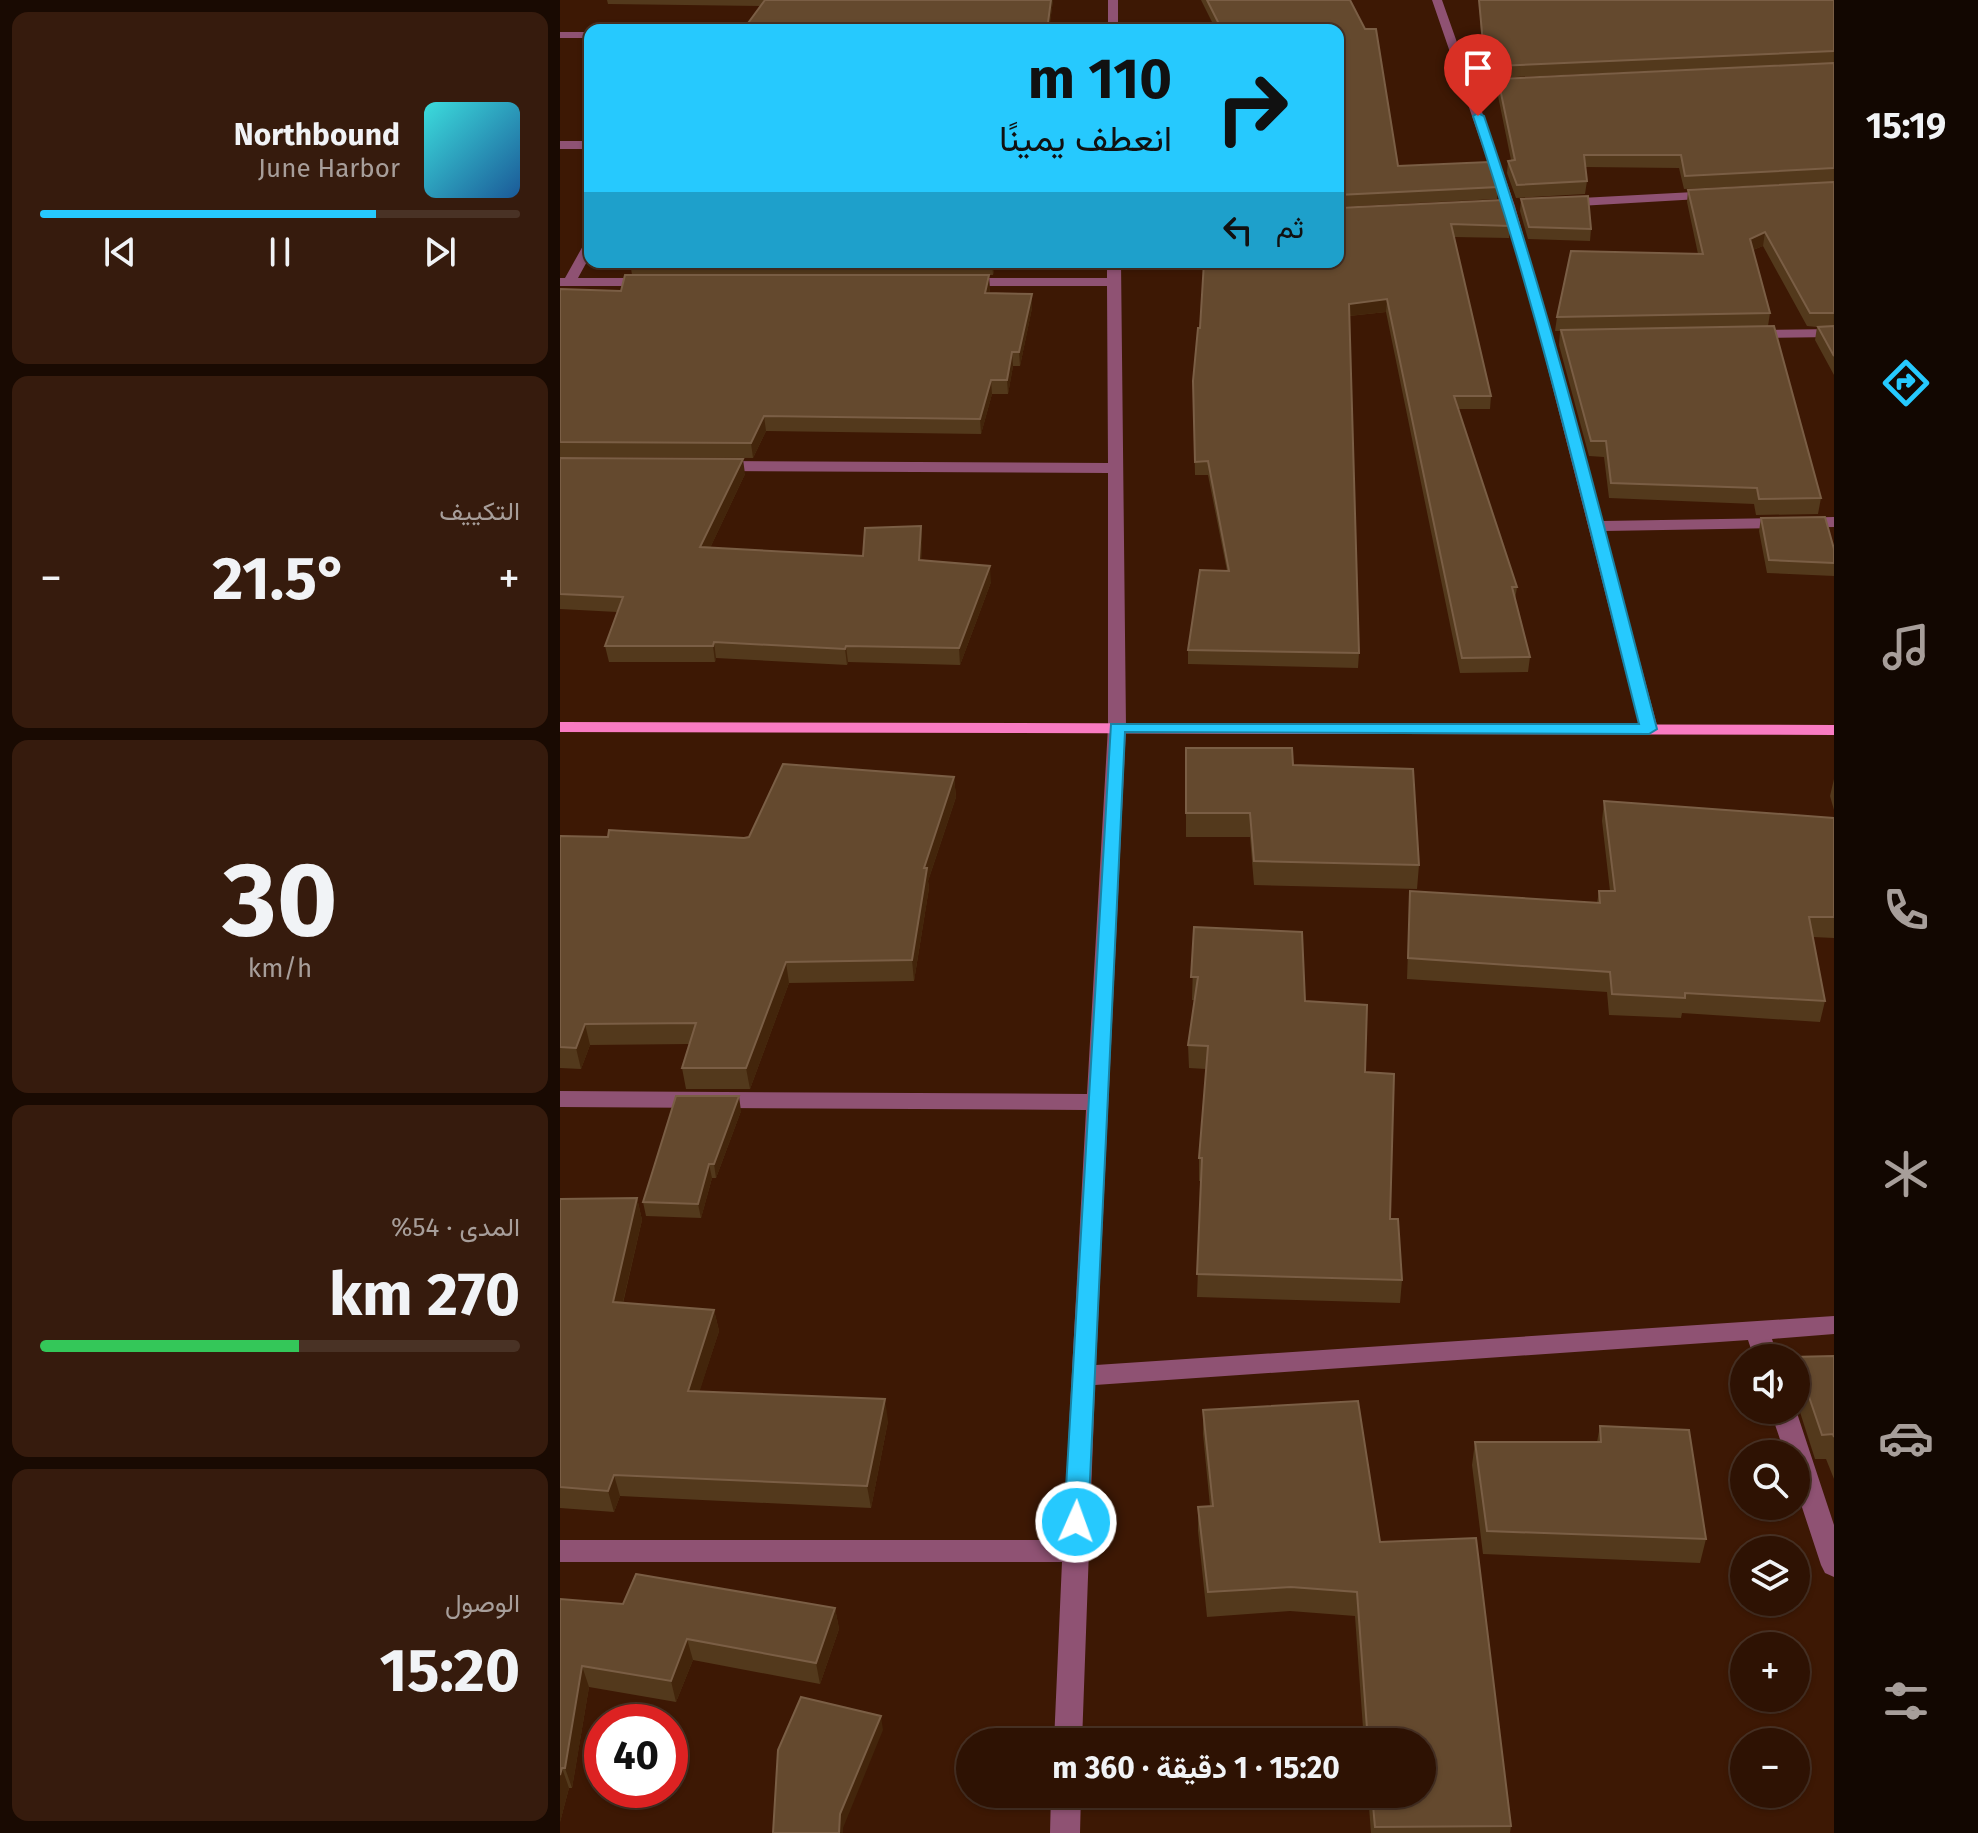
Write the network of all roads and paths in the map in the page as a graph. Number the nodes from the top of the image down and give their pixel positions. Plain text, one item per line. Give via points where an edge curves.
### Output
1 (1113, 0) edge
2 (1437, 0) edge
3 (1113, 24) edge
4 (560, 35) edge
5 (584, 35) edge
6 (1532, 83) edge
7 (1468, 86) junction
8 (560, 145) edge
9 (584, 145) edge
10 (1726, 194) edge
11 (1540, 205) edge
12 (584, 253) edge
13 (1114, 268) edge
14 (564, 282) edge
15 (662, 282) edge
16 (943, 282) edge
17 (1114, 282) junction
18 (1834, 333) edge
19 (1738, 335) edge
20 (1547, 338) junction
21 (1563, 338) edge
22 (703, 466) edge
23 (1115, 468) junction
24 (1834, 522) edge
25 (1595, 526) junction
26 (560, 727) edge
27 (1117, 727) junction
28 (1649, 729) junction
29 (1834, 730) edge
30 (560, 1099) edge
31 (1098, 1102) junction
32 (1834, 1325) edge
33 (1757, 1331) junction
34 (1761, 1344) edge
35 (1083, 1376) junction
36 (1788, 1424) edge
37 (560, 1551) edge
38 (1075, 1551) junction
39 (1834, 1565) edge
40 (1069, 1728) edge
41 (1066, 1808) edge
42 (1065, 1833) edge

1 - 3 street
2 - 7 street
4 - 5 street
6 - 7 street
7 - 20 street
8 - 9 street
10 - 11 street
12 - 14 street
13 - 17 street
14 - 15 street
16 - 17 street
17 - 23 street
18 - 19 street
20 - 21 street
20 - 25 street
22 - 23 street
23 - 27 street
24 - 25 street
25 - 28 street
26 - 27 main road
27 - 28 main road
27 - 31 street
28 - 29 main road
30 - 31 street
31 - 35 street
32 - 33 street
33 - 34 street
33 - 35 street
35 - 38 street
36 - 39 street
37 - 38 street
38 - 40 street
41 - 42 street

